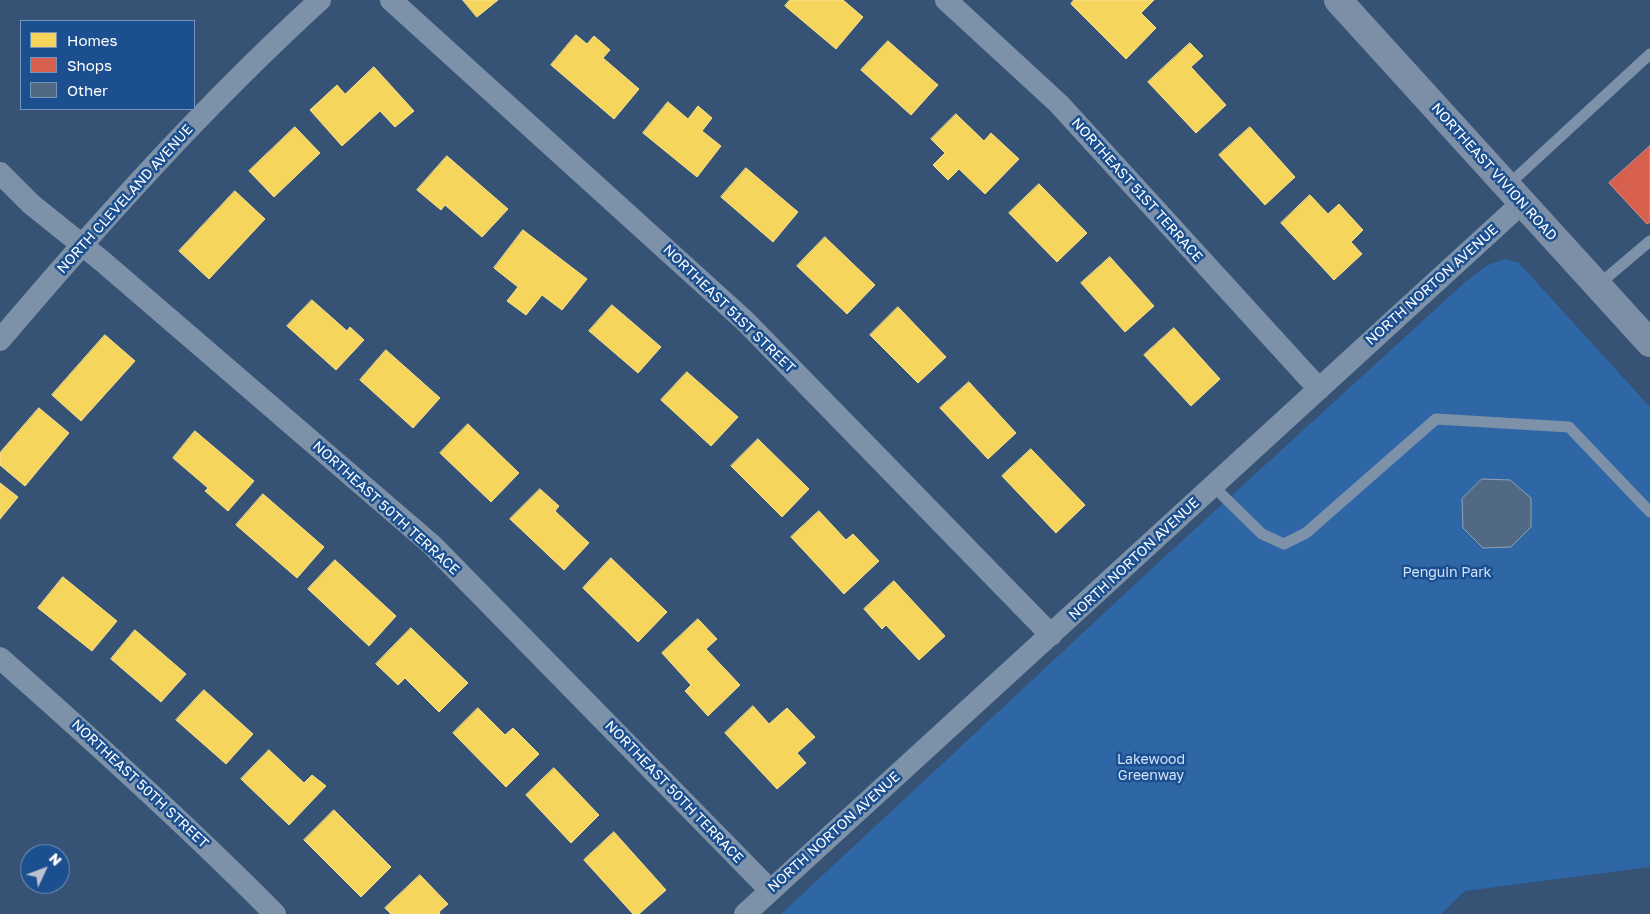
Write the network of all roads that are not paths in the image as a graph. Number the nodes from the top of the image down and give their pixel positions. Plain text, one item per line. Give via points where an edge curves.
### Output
1 (320, 0) edge
2 (391, 0) edge
3 (946, 0) edge
4 (1338, 0) edge
5 (1650, 54) edge
6 (0, 173) edge
7 (1515, 195) junction
8 (1650, 242) edge
9 (81, 245) junction
10 (1598, 285) junction
11 (0, 340) edge
12 (1650, 343) edge
13 (1319, 389) junction
14 (1213, 486) junction
15 (1650, 512) edge
16 (1051, 635) junction
17 (0, 658) edge
18 (770, 890) junction
19 (275, 914) edge
20 (744, 914) edge

1 - 9 street, NORTH CLEVELAND AVENUE via 194,123
2 - 16 street, NORTHEAST 51ST STREET via 745,321
3 - 13 street, NORTHEAST 51ST TERRACE via 1059,104
4 - 7 main road, NORTHEAST VIVION ROAD
5 - 7 lane
6 - 9 street, NORTHEAST 50TH TERRACE via 31,204
7 - 10 main road, NORTHEAST VIVION ROAD
7 - 13 street, NORTH NORTON AVENUE
8 - 10 lane
9 - 11 street, NORTH CLEVELAND AVENUE
9 - 18 street, NORTHEAST 50TH TERRACE via 432,545
10 - 12 main road, NORTHEAST VIVION ROAD
13 - 14 street, NORTH NORTON AVENUE
14 - 15 lane via 1262,534 1284,544 1306,533 1436,419 1569,427
14 - 16 street, NORTH NORTON AVENUE
16 - 18 street, NORTH NORTON AVENUE
17 - 19 street, NORTHEAST 50TH STREET via 104,749
18 - 20 street, NORTH NORTON AVENUE

